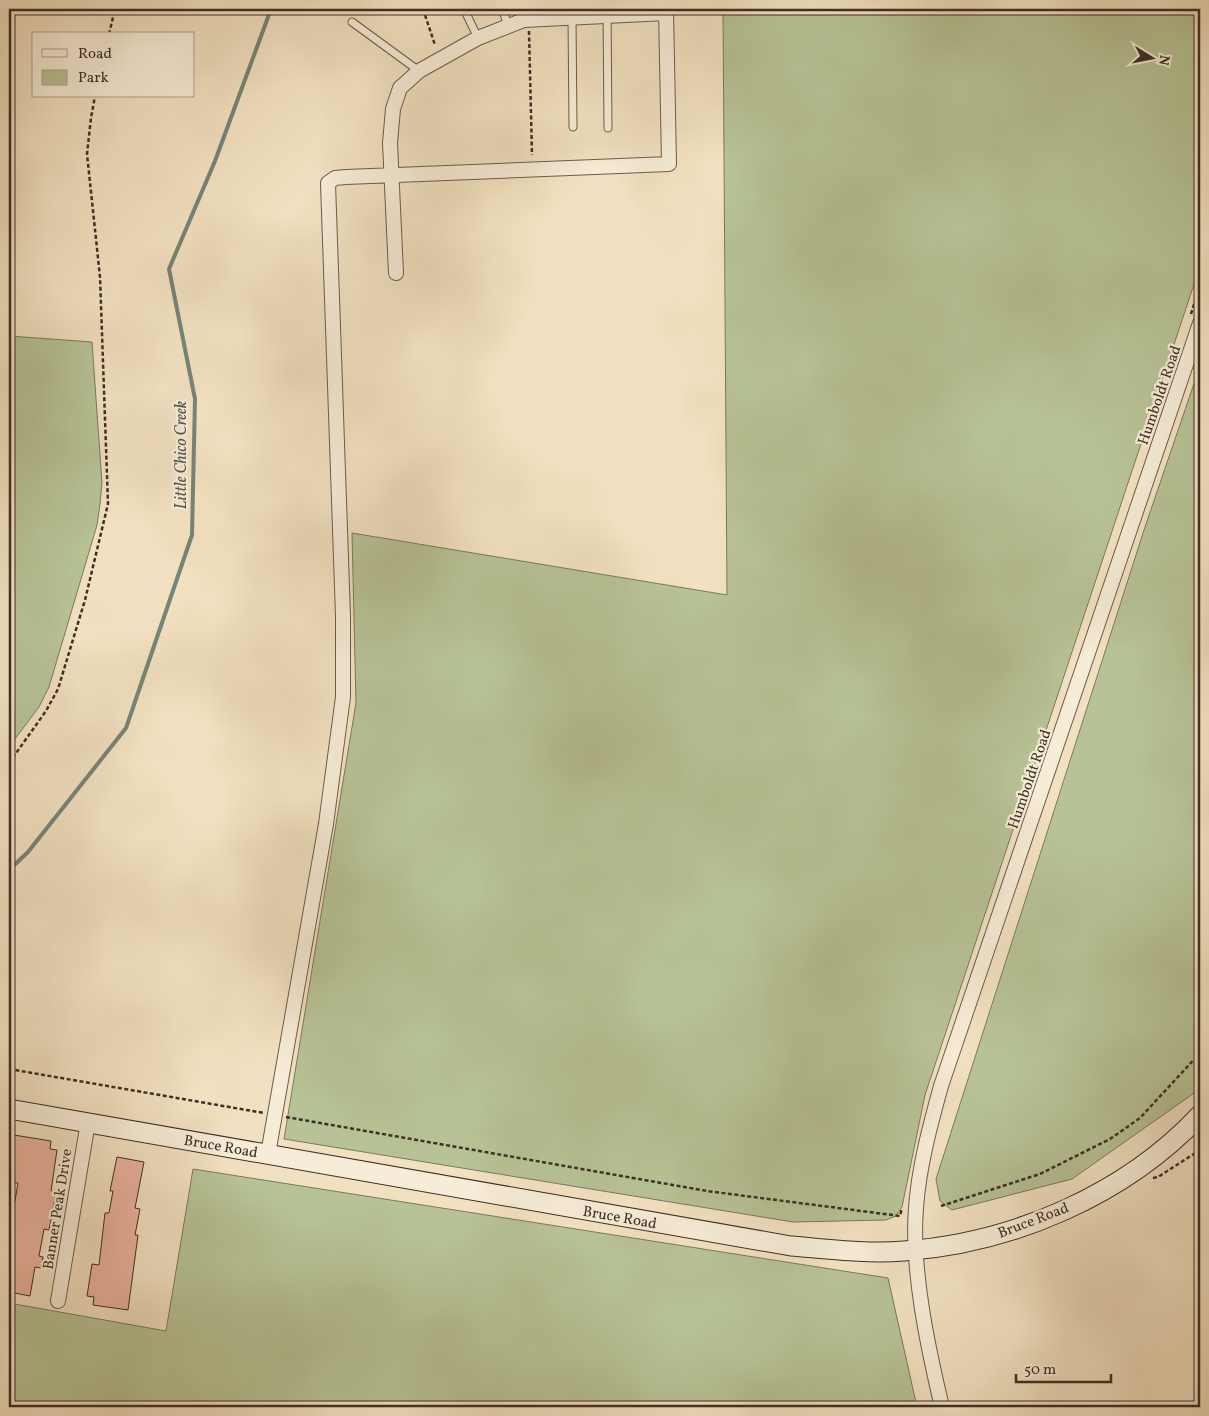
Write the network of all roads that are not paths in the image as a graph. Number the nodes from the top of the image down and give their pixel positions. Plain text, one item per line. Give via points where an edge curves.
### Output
1 (464, 9) edge
2 (502, 9) edge
3 (666, 11) edge
4 (607, 12) edge
5 (572, 17) junction
6 (352, 22) dead end
7 (508, 25) junction
8 (478, 38) junction
9 (419, 71) junction
10 (573, 127) dead end
11 (608, 128) dead end
12 (392, 175) junction
13 (396, 273) dead end
14 (1200, 323) edge
15 (9, 1109) edge
16 (1200, 1115) edge
17 (88, 1122) junction
18 (268, 1154) junction
19 (916, 1250) junction
20 (58, 1301) dead end
21 (942, 1407) edge

1 - 8 lane
2 - 7 lane
3 - 4 street
3 - 12 street via 669,164
4 - 5 street
4 - 11 lane
5 - 7 street via 524,20
5 - 10 lane
6 - 9 lane
7 - 8 street
8 - 9 street
9 - 12 street via 400,88 393,109
12 - 13 street
12 - 18 street via 335,178 328,183 343,607 343,697 326,824
14 - 19 street, Humboldt Road via 941,1086 924,1146 916,1208
15 - 17 street, Bruce Road
16 - 19 street, Bruce Road via 1179,1138 1131,1175 1084,1201 1025,1226 977,1240
17 - 18 street, Bruce Road
17 - 20 street, Banner Peak Drive
18 - 19 street, Bruce Road via 790,1246 856,1252
19 - 21 street, Humboldt Road via 930,1357

